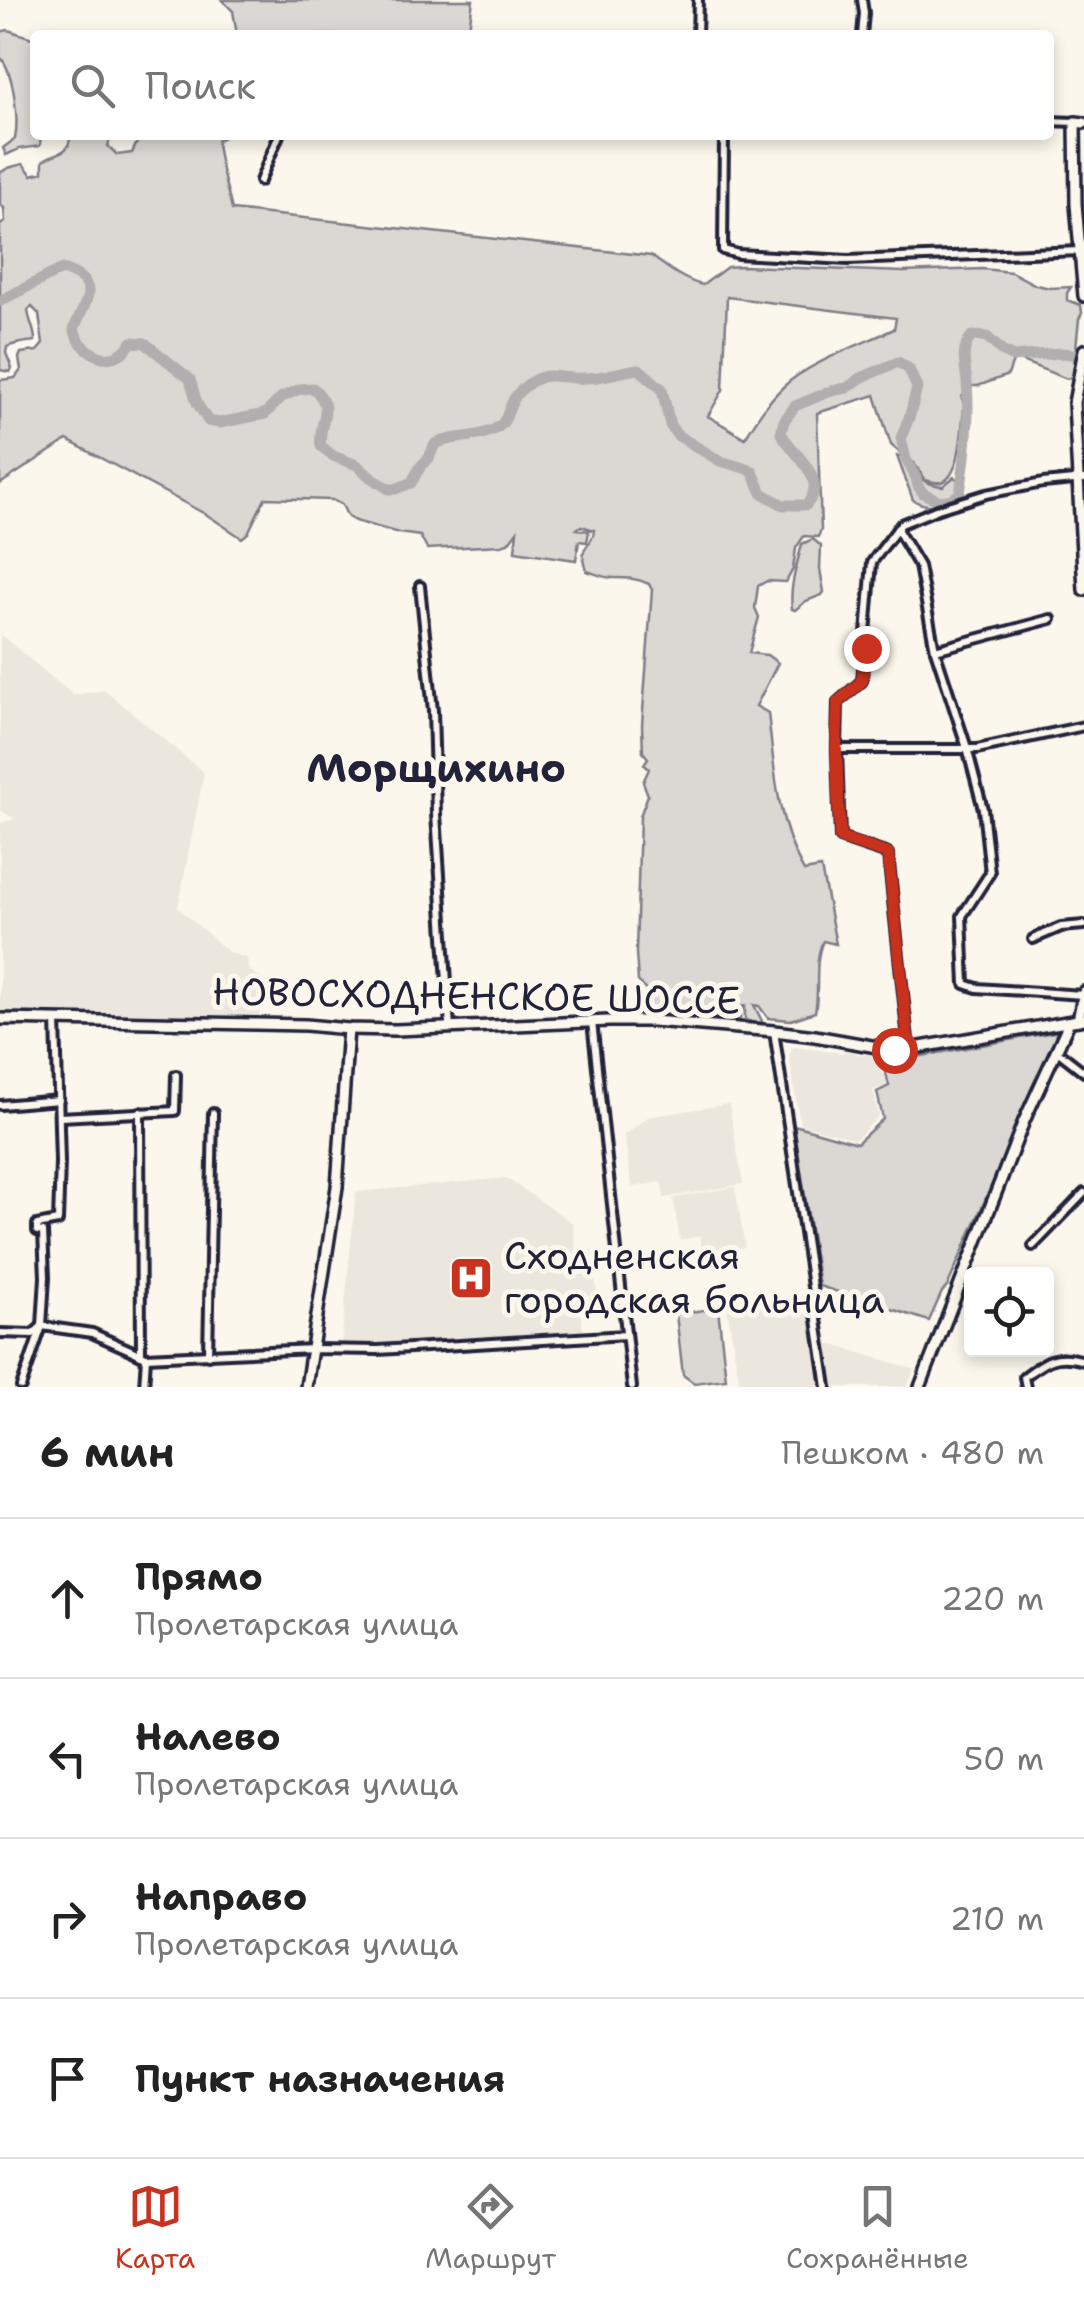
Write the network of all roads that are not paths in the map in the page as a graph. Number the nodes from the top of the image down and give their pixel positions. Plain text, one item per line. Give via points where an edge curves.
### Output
1 (698, 0) edge
2 (862, 0) edge
3 (697, 30) edge
4 (862, 30) edge
5 (1054, 120) edge
6 (1080, 123) edge
7 (276, 140) edge
8 (724, 140) edge
9 (260, 180) dead end
10 (1080, 251) junction
11 (1084, 296) edge
12 (1084, 350) edge
13 (1082, 363) edge
14 (1081, 480) edge
15 (897, 529) junction
16 (1084, 573) edge
17 (420, 586) dead end
18 (1084, 590) edge
19 (1051, 619) dead end
20 (935, 650) junction
21 (1084, 726) edge
22 (967, 748) junction
23 (836, 750) junction
24 (1084, 925) edge
25 (1033, 939) dead end
26 (1084, 993) edge
27 (0, 1018) edge
28 (1081, 1019) edge
29 (56, 1020) junction
30 (592, 1022) junction
31 (1067, 1022) junction
32 (450, 1028) junction
33 (348, 1029) junction
34 (774, 1031) junction
35 (909, 1049) junction
36 (1055, 1050) junction
37 (1084, 1072) edge
38 (176, 1075) dead end
39 (59, 1100) junction
40 (0, 1104) edge
41 (140, 1112) junction
42 (213, 1113) dead end
43 (60, 1117) junction
44 (1084, 1193) edge
45 (1033, 1246) dead end
46 (42, 1326) junction
47 (0, 1332) edge
48 (626, 1335) junction
49 (313, 1349) junction
50 (208, 1355) junction
51 (144, 1356) junction
52 (1084, 1361) edge
53 (21, 1387) edge
54 (144, 1387) edge
55 (306, 1387) edge
56 (632, 1387) edge
57 (827, 1387) edge
58 (920, 1387) edge
59 (1026, 1387) edge

1 - 3 street
2 - 4 street
5 - 6 street
6 - 10 street via 1074,167
7 - 9 street
8 - 10 street via 722,250 848,260
10 - 11 street
12 - 13 street
13 - 14 street via 1074,403
14 - 15 street via 986,494
14 - 16 street
15 - 20 street via 919,566
15 - 23 street via 872,562 862,681 838,702
16 - 18 street
17 - 32 street
19 - 20 street
20 - 22 street
21 - 22 street
22 - 23 street
22 - 26 street via 990,873 962,916 965,984
23 - 35 street via 840,838 888,854
24 - 25 street
26 - 28 street
27 - 29 street, НОВОСХОДНЕНСКОЕ ШОССЕ
28 - 31 street, НОВОСХОДНЕНСКОЕ ШОССЕ
29 - 33 street, НОВОСХОДНЕНСКОЕ ШОССЕ
29 - 39 street
30 - 32 street, НОВОСХОДНЕНСКОЕ ШОССЕ
30 - 34 street, НОВОСХОДНЕНСКОЕ ШОССЕ
30 - 48 street
31 - 35 street, НОВОСХОДНЕНСКОЕ ШОССЕ
31 - 36 street
32 - 33 street, НОВОСХОДНЕНСКОЕ ШОССЕ
33 - 49 street via 339,1172
34 - 35 street, НОВОСХОДНЕНСКОЕ ШОССЕ
34 - 57 street
36 - 37 street
36 - 58 street
38 - 41 street via 175,1111
39 - 40 street
39 - 43 street
41 - 43 street
41 - 51 street
42 - 50 street
43 - 46 street via 58,1222 37,1225 43,1232
44 - 45 street
46 - 47 street via 32,1334
46 - 51 street via 92,1333
46 - 53 street
48 - 49 street
48 - 56 street
49 - 50 street
49 - 55 street
50 - 51 street
51 - 54 street
52 - 59 street via 1046,1361 1024,1377

